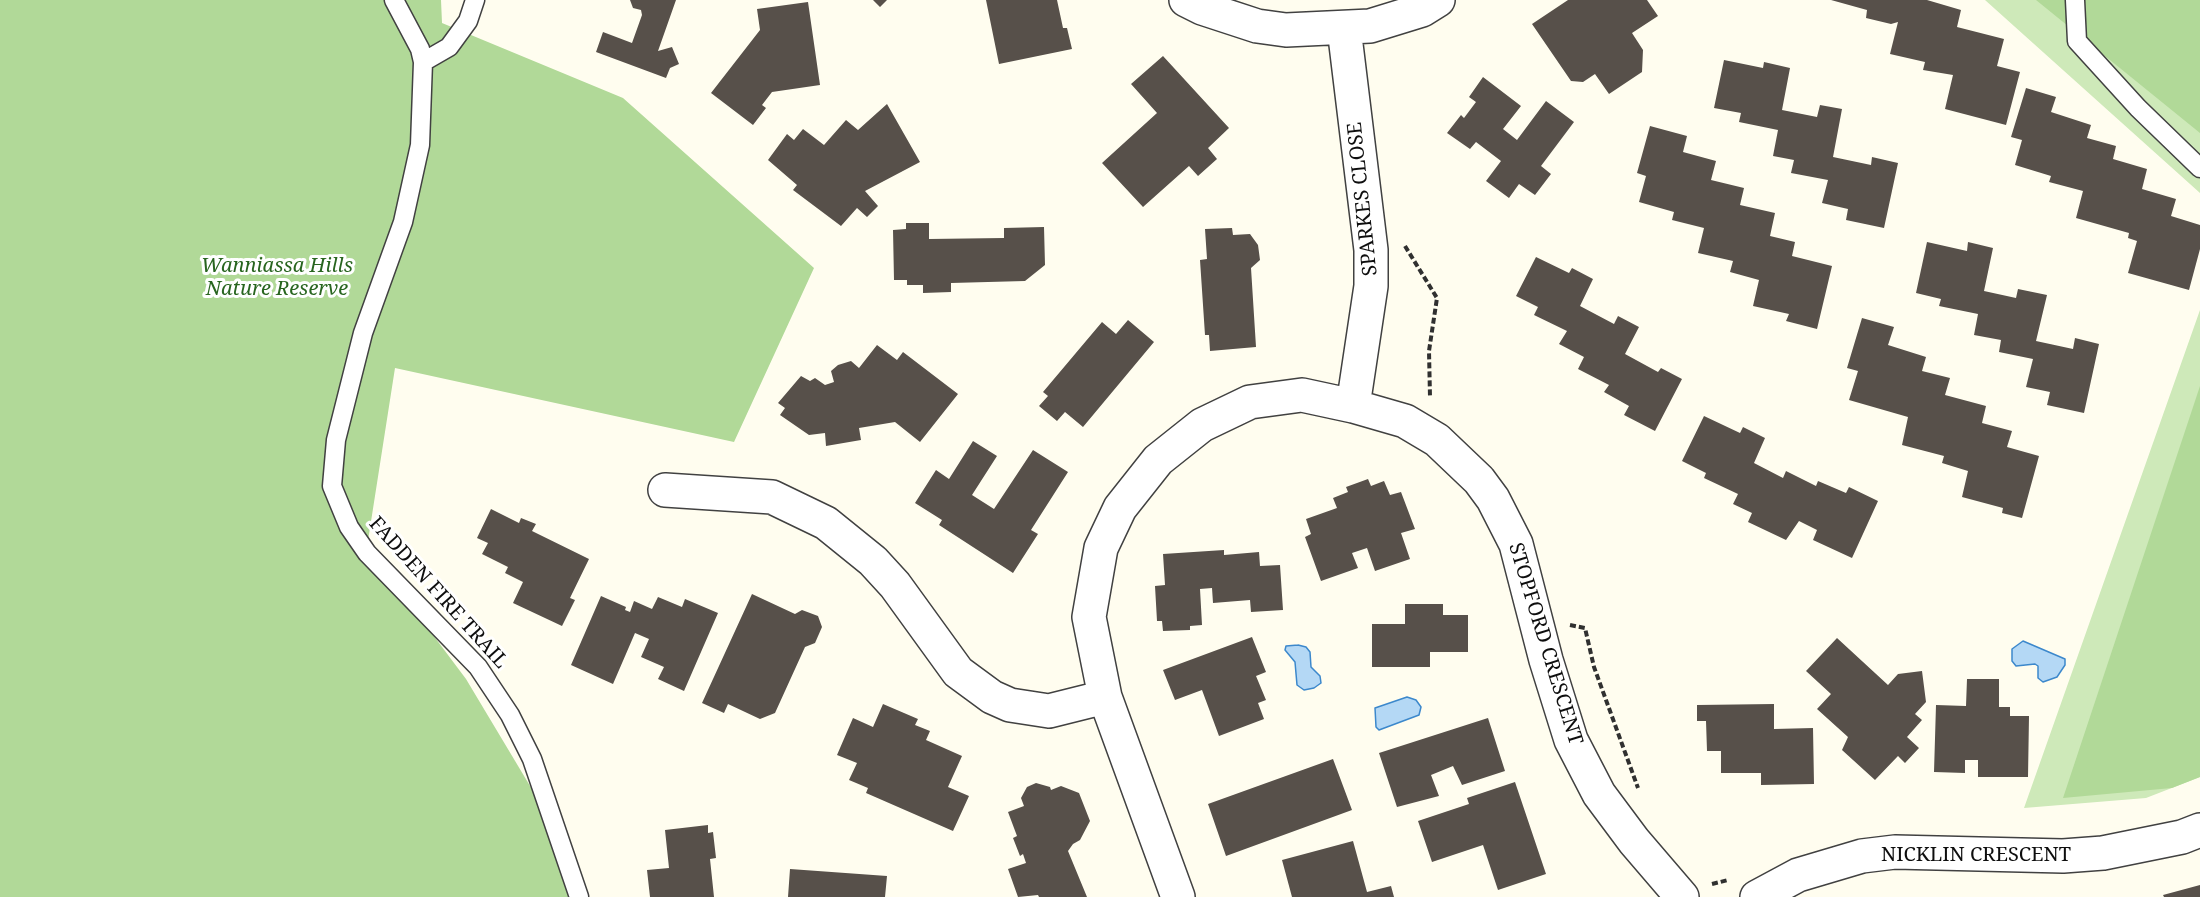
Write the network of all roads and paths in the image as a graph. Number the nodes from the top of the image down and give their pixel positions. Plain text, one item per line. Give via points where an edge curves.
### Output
1 (394, 0) edge
2 (475, 0) edge
3 (1186, 0) edge
4 (1438, 0) edge
5 (2075, 0) edge
6 (1344, 28) junction
7 (423, 62) junction
8 (2200, 168) edge
9 (1403, 243) dead end
10 (1430, 400) dead end
11 (1353, 406) junction
12 (665, 490) dead end
13 (1562, 623) dead end
14 (1105, 697) junction
15 (1639, 791) dead end
16 (2200, 830) edge
17 (1748, 887) edge
18 (1693, 888) edge
19 (579, 897) edge
20 (1178, 897) edge

1 - 7 lane, FADDEN FIRE TRAIL
2 - 7 lane via 468,21 449,47
3 - 6 street via 1257,26 1286,30
4 - 6 street via 1422,10 1370,26
5 - 8 lane via 2077,41
6 - 11 street, SPARKES CLOSE via 1371,250 1371,286
7 - 19 lane, FADDEN FIRE TRAIL via 420,145 403,222 363,333 336,440 332,486 349,527 367,553 478,668 510,715 532,759
9 - 10 path via 1437,298 1429,351
11 - 14 street, STOPFORD CRESCENT via 1302,395 1250,402 1202,425 1158,460 1120,508 1101,548 1089,617
11 - 18 street, STOPFORD CRESCENT via 1405,421 1437,440 1493,499 1516,544 1571,740 1599,794 1634,841
12 - 14 street via 772,497 826,523 873,561 958,672 992,697 1010,705 1049,711
13 - 15 path via 1585,628 1594,667
14 - 20 street, STOPFORD CRESCENT
16 - 17 street, NICKLIN CRESCENT via 2103,853 2063,856 1895,852 1862,856
17 - 18 path via 1714,884

